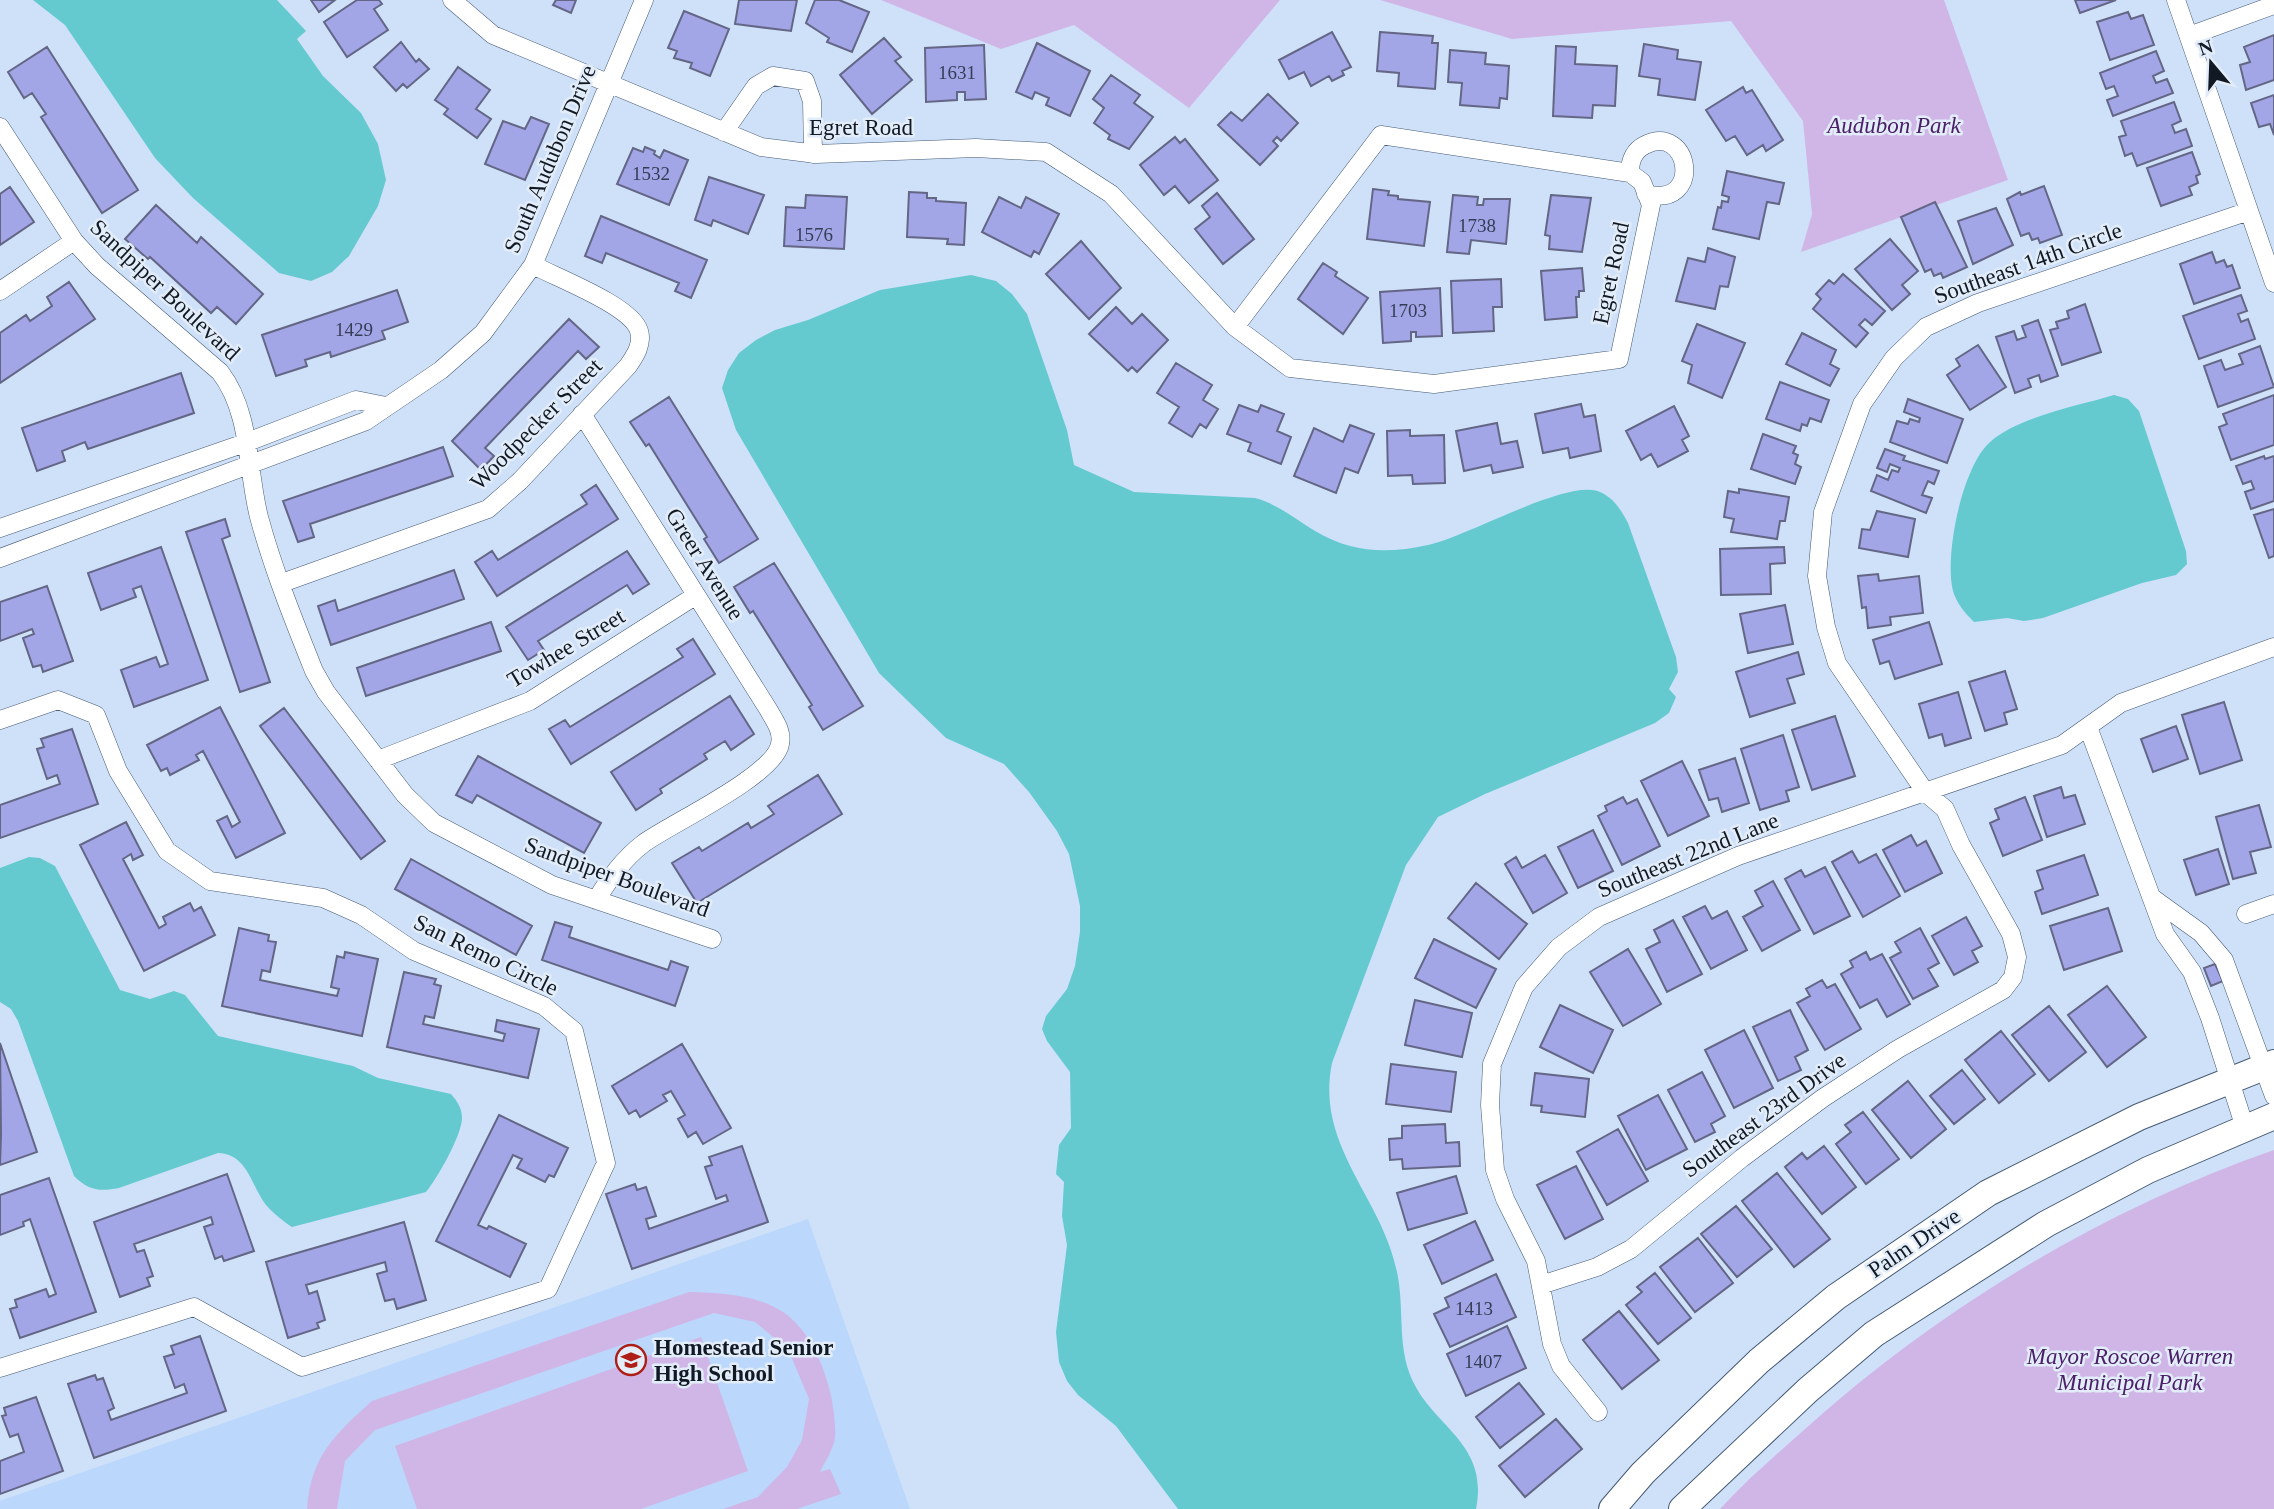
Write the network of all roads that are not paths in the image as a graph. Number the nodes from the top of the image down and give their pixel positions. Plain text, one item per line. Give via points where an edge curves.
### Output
1 (452, 0) edge
2 (644, 0) edge
3 (2176, 0) edge
4 (2274, 5) edge
5 (2189, 36) junction
6 (609, 83) junction
7 (0, 127) edge
8 (724, 132) junction
9 (813, 154) junction
10 (1630, 173) junction
11 (1646, 194) junction
12 (2249, 211) junction
13 (74, 241) junction
14 (533, 265) junction
15 (2274, 283) edge
16 (0, 291) edge
17 (1235, 327) junction
18 (386, 406) junction
19 (582, 414) junction
20 (245, 443) junction
21 (248, 466) junction
22 (0, 528) edge
23 (0, 558) edge
24 (282, 583) junction
25 (695, 596) junction
26 (2274, 647) edge
27 (0, 720) edge
28 (2088, 727) junction
29 (378, 760) junction
30 (1926, 793) junction
31 (2151, 897) junction
32 (596, 900) junction
33 (2274, 904) edge
34 (2246, 914) dead end
35 (712, 939) dead end
36 (2013, 977) joint
37 (2269, 1065) edge
38 (2230, 1080) junction
39 (2274, 1096) edge
40 (2274, 1116) edge
41 (2245, 1128) junction
42 (1541, 1285) junction
43 (0, 1368) edge
44 (1598, 1412) dead end
45 (1612, 1509) edge
46 (1682, 1509) edge

1 - 6 street, Egret Road via 493,35
2 - 6 street, South Audubon Drive
3 - 5 street
4 - 5 street
5 - 12 street
6 - 8 street, Egret Road
6 - 14 street, South Audubon Drive
7 - 13 street, Sandpiper Boulevard
8 - 9 street, Egret Road via 761,147
8 - 9 street via 756,86 773,76 805,81 812,101
9 - 17 street, Egret Road via 976,148 1046,152 1111,194
10 - 11 street, Egret Road via 1642,182
10 - 11 street via 1633,155 1647,144 1665,142 1680,152 1685,169 1679,186 1664,196
10 - 17 street via 1381,135
11 - 17 street, Egret Road via 1651,205 1619,359 1434,384 1290,369
12 - 15 street
12 - 30 street, Southeast 14th Circle via 1978,303 1926,327 1894,358 1862,404 1823,512 1819,589 1837,663
13 - 16 street
13 - 20 street, Sandpiper Boulevard via 113,281 220,372 236,400
14 - 18 street, South Audubon Drive via 484,333 441,370
14 - 19 street, Woodpecker Street via 625,312 639,331 636,355
18 - 20 street via 356,400
18 - 21 street, South Audubon Drive via 366,421
19 - 24 street, Woodpecker Street via 488,509
19 - 25 street, Greer Avenue
20 - 21 street, Sandpiper Boulevard
20 - 22 street
21 - 23 street, South Audubon Drive
21 - 24 street, Sandpiper Boulevard via 260,521
24 - 29 street, Sandpiper Boulevard via 314,671
25 - 29 street, Towhee Street via 530,701
25 - 32 street, Greer Avenue via 768,709 781,742 757,774 625,859
26 - 28 street, Southeast 22nd Lane via 2120,703
27 - 43 street, San Remo Circle via 58,700 96,715 118,771 167,851 210,881 323,898 361,915 414,951 544,1006 574,1031 606,1163 548,1289 302,1367 194,1307
28 - 30 street, Southeast 22nd Lane via 2062,745
28 - 31 street
29 - 32 street, Sandpiper Boulevard via 414,807 434,823 552,885
30 - 36 street, Southeast 14th Circle via 1945,809 2011,934 2017,957
30 - 42 street, Southeast 22nd Lane via 1738,856 1599,917 1559,947 1524,987 1492,1064 1490,1105 1495,1170 1536,1261
31 - 37 street via 2201,933 2224,960
31 - 38 street via 2165,934 2192,972
32 - 35 street, Sandpiper Boulevard
33 - 34 street
36 - 42 street, Southeast 23rd Drive via 2003,990 1823,1098 1742,1157 1631,1249 1597,1267
37 - 38 main road, Palm Drive
37 - 39 street
38 - 41 street
38 - 45 main road, Palm Drive via 2139,1117 1989,1193 1836,1297 1759,1361
40 - 41 main road
41 - 46 main road via 2148,1170 2046,1224 1874,1334
42 - 44 street, Southeast 22nd Lane via 1552,1345 1561,1366

